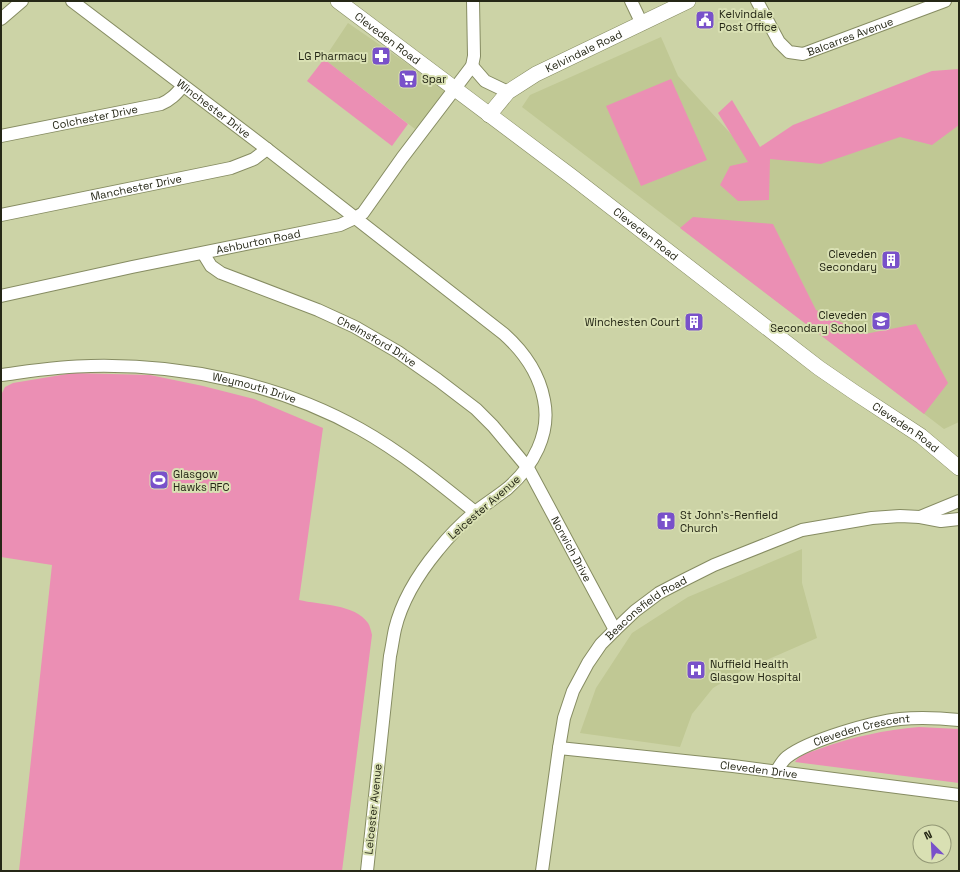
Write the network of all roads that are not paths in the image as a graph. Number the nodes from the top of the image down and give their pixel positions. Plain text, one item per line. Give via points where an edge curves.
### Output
1 (22, 1) edge
2 (72, 1) edge
3 (338, 1) edge
4 (473, 1) edge
5 (631, 1) edge
6 (688, 1) edge
7 (757, 1) edge
8 (945, 1) edge
9 (1, 18) edge
10 (642, 24) junction
11 (472, 66) junction
12 (183, 86) junction
13 (455, 89) junction
14 (508, 92) junction
15 (489, 115) junction
16 (1, 136) edge
17 (266, 149) junction
18 (1, 215) edge
19 (356, 218) junction
20 (203, 253) junction
21 (1, 296) edge
22 (1, 376) edge
23 (528, 468) junction
24 (958, 470) edge
25 (959, 501) edge
26 (475, 512) junction
27 (920, 517) junction
28 (959, 519) edge
29 (615, 630) junction
30 (959, 720) edge
31 (559, 748) junction
32 (776, 772) junction
33 (959, 795) edge
34 (366, 871) edge
35 (542, 871) edge

1 - 9 street
2 - 12 street, Winchester Drive
3 - 13 street, Cleveden Road
4 - 11 street
5 - 10 street
6 - 10 street, Kelvindale Road
7 - 8 street, Balcarres Avenue via 779,42 789,52 803,54
10 - 14 street, Kelvindale Road via 536,74
11 - 13 street, Ashburton Road
11 - 14 street via 485,81
12 - 16 street, Colchester Drive via 168,102 161,104
12 - 17 street, Winchester Drive
13 - 15 street, Cleveden Road
13 - 19 street, Ashburton Road via 363,213
14 - 15 street, Kelvindale Road
15 - 24 street, Cleveden Road via 820,368 921,436
17 - 18 street, Manchester Drive via 254,159 231,168
17 - 19 street, Winchester Drive
19 - 20 street, Ashburton Road via 340,225
19 - 23 street, Leicester Avenue via 504,334 524,355 538,378 546,419 544,433
20 - 21 street, Ashburton Road
20 - 23 street, Chelmsford Drive via 211,266 221,273 318,310 355,327 398,352 476,409
22 - 26 street, Weymouth Drive via 91,366 140,367 173,370 255,387 290,398 360,429 408,460
23 - 26 street, Leicester Avenue
23 - 29 street, Norwich Drive
25 - 27 street, Beaconsfield Road
26 - 34 street, Leicester Avenue via 456,529 418,577 395,628
27 - 28 street, Beaconsfield Road via 941,521
27 - 29 street, Beaconsfield Road via 872,518 802,530 714,565 659,593
29 - 31 street, Beaconsfield Road via 601,644 573,691 564,718
30 - 32 street, Cleveden Crescent via 899,719 866,726 798,750 786,758
31 - 32 street, Cleveden Drive
31 - 35 street, Beaconsfield Road
32 - 33 street, Cleveden Drive

